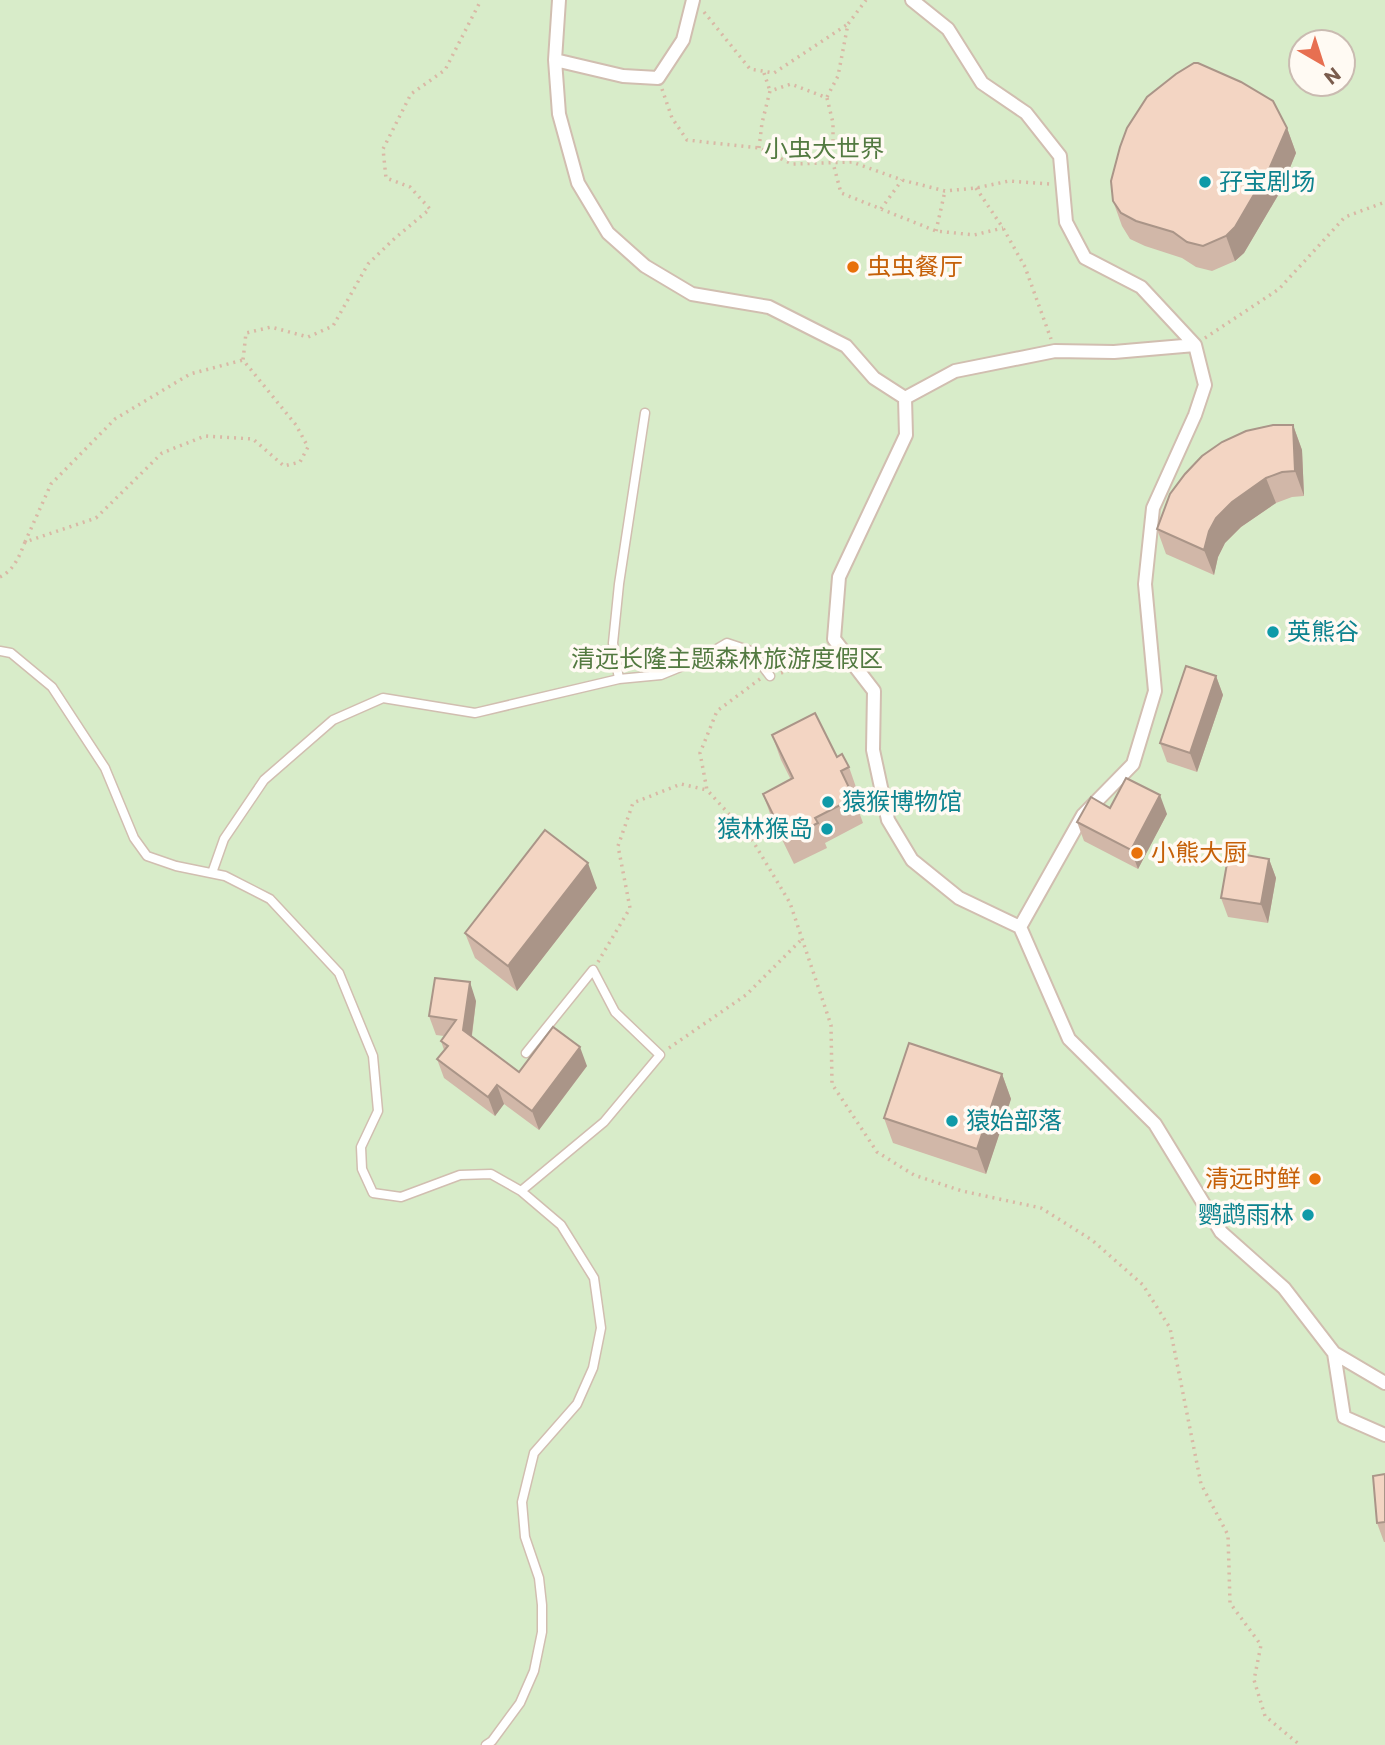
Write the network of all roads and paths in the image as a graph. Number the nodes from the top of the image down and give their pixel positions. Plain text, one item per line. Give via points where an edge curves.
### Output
1 (481, 0) edge
2 (559, 0) edge
3 (866, 0) edge
4 (912, 0) edge
5 (697, 5) edge
6 (848, 24) junction
7 (555, 60) junction
8 (764, 72) junction
9 (658, 78) junction
10 (771, 91) junction
11 (827, 97) junction
12 (759, 148) junction
13 (833, 163) junction
14 (902, 180) junction
15 (1062, 185) junction
16 (976, 188) junction
17 (945, 191) junction
18 (1385, 202) edge
19 (881, 209) junction
20 (1003, 228) junction
21 (936, 231) junction
22 (1195, 345) junction
23 (1055, 351) junction
24 (243, 360) junction
25 (905, 398) junction
26 (645, 412) dead end
27 (25, 542) junction
28 (0, 577) edge
29 (0, 651) edge
30 (844, 653) junction
31 (770, 676) junction
32 (620, 679) junction
33 (707, 790) junction
34 (212, 873) junction
35 (1020, 926) junction
36 (802, 939) junction
37 (593, 970) junction
38 (526, 1053) dead end
39 (660, 1055) junction
40 (521, 1191) junction
41 (1334, 1353) junction
42 (1385, 1383) edge
43 (1385, 1435) edge
44 (486, 1745) edge
45 (1300, 1745) edge

1 - 24 path via 445,70 411,94 383,149 386,178 410,187 430,209 368,264 333,327 309,337 271,327 246,333
2 - 7 street
3 - 6 path
4 - 15 street via 948,29 982,83 1026,113 1060,156
5 - 8 path via 750,69
5 - 9 street via 684,40
6 - 8 path via 774,74
6 - 11 path via 838,76
7 - 9 street via 623,76
7 - 25 street via 559,114 578,183 608,233 645,266 692,294 769,307 846,346 874,378
8 - 10 path
9 - 12 path via 672,118 687,140
10 - 11 path via 791,84
10 - 12 path
11 - 13 path
12 - 13 path via 792,164
13 - 14 path via 852,162
13 - 19 path via 841,193
14 - 17 path
14 - 19 path
15 - 16 path via 1009,181
15 - 22 street via 1066,222 1085,258 1142,287
16 - 17 path
16 - 20 path
17 - 21 path
18 - 22 path via 1345,217 1279,289
19 - 21 path
20 - 21 path via 974,235
20 - 23 path via 1025,267
22 - 23 street via 1114,352
22 - 35 street via 1205,385 1153,508 1145,584 1155,691 1133,764 1083,814
23 - 25 street via 955,371
24 - 27 path via 190,374 115,418 51,484
24 - 27 path via 296,425 308,447 300,462 284,467 253,439 205,436 162,453 96,518
25 - 30 street via 906,435 839,577 834,639
26 - 32 lane via 612,643
27 - 28 path via 16,564
29 - 34 lane via 11,653 52,687 105,768 134,838 147,856
30 - 31 path
30 - 35 street via 874,691 873,750 888,820 912,860 959,898
31 - 32 lane via 751,651 727,643 661,675
31 - 33 path via 759,679 717,712 700,753
32 - 34 lane via 475,713 383,698 333,720 264,780 224,839
33 - 36 path via 751,838 790,903
33 - 37 path via 681,784 633,803 618,846 630,908
34 - 40 lane via 270,899 339,973 373,1056 378,1111 361,1147 362,1169 373,1193 401,1197 460,1175 491,1174
35 - 41 street via 1069,1039 1155,1124 1220,1232 1284,1288
36 - 39 path via 746,995
36 - 45 path via 831,1025 832,1084 877,1152 914,1175 1041,1208 1092,1240 1143,1285 1170,1328 1201,1484 1228,1535 1230,1603 1261,1645 1254,1680 1265,1716
37 - 38 lane
37 - 39 lane via 615,1012
39 - 40 lane via 604,1122
40 - 44 lane via 561,1225 594,1278 601,1328 593,1368 577,1404 534,1453 522,1502 525,1537 539,1578 542,1632 534,1671 520,1703
41 - 42 street
41 - 43 street via 1344,1417

